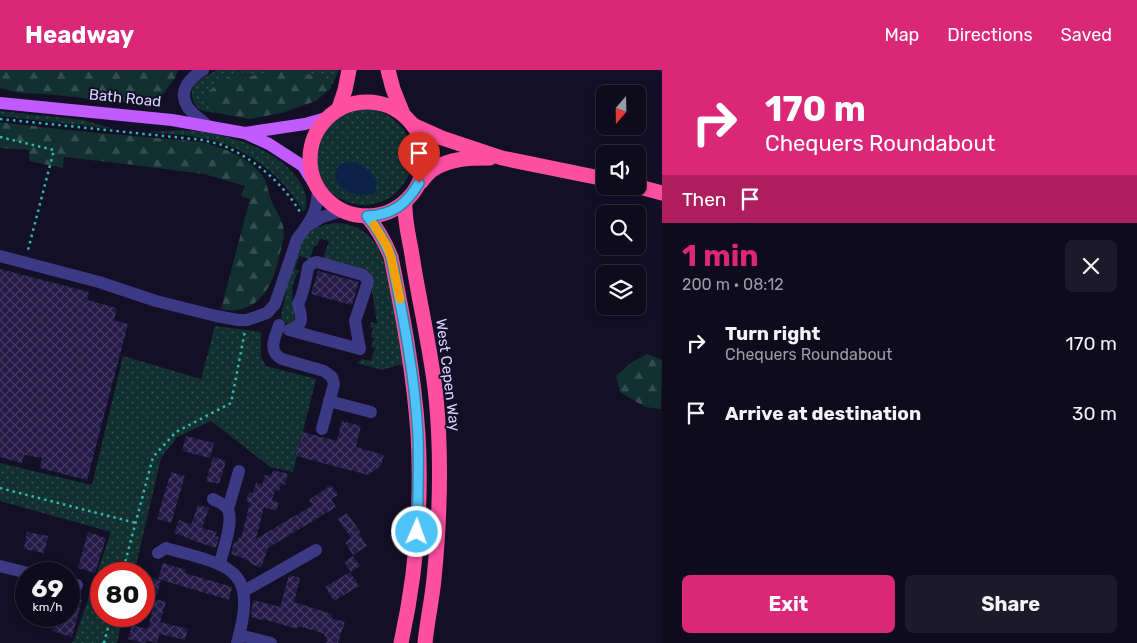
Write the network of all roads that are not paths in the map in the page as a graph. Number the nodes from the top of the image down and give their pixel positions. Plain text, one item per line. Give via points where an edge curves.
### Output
1 (349, 70) edge
2 (388, 70) edge
3 (199, 72) edge
4 (0, 103) edge
5 (339, 108) junction
6 (326, 118) junction
7 (408, 120) junction
8 (208, 126) junction
9 (245, 133) junction
10 (502, 158) junction
11 (596, 177) edge
12 (419, 183) junction
13 (315, 186) junction
14 (646, 188) edge
15 (662, 192) edge
16 (406, 202) junction
17 (342, 211) junction
18 (367, 216) junction
19 (303, 222) junction
20 (0, 256) edge
21 (267, 313) junction
22 (284, 327) junction
23 (330, 401) junction
24 (371, 412) dead end
25 (322, 429) dead end
26 (239, 471) dead end
27 (213, 499) dead end
28 (228, 509) junction
29 (162, 547) dead end
30 (316, 550) dead end
31 (220, 563) junction
32 (0, 566) edge
33 (15, 571) edge
34 (244, 591) junction
35 (238, 639) edge
36 (271, 643) edge
37 (401, 643) edge
38 (425, 643) edge

1 - 5 highway
2 - 7 highway
3 - 8 street via 186,85 185,100 188,108
4 - 8 main road, Bath Road
5 - 6 highway
5 - 7 highway via 356,102 374,102 391,107
6 - 9 main road, Bath Road
6 - 13 highway via 310,148 309,165
7 - 10 highway via 442,138
7 - 12 highway via 421,138 424,153
8 - 9 main road, Bath Road
9 - 13 main road, Bath Road via 269,144 302,166
10 - 11 highway
10 - 12 highway via 448,162 431,170
12 - 16 highway
13 - 17 highway via 328,202
13 - 19 street via 317,205 313,215
14 - 15 highway
16 - 18 highway via 393,211
16 - 38 highway, West Cepen Way via 440,437 436,553
17 - 18 highway
17 - 19 street
18 - 37 highway via 391,257 406,331 418,435 417,532
19 - 21 street via 276,304
20 - 21 street via 216,316 247,320
21 - 22 street
22 - 22 street via 296,328 302,319 298,304 308,267 313,263 323,263 368,279 355,321 360,349
22 - 23 street via 273,346 275,354 324,371 332,377 334,384
23 - 24 street
23 - 25 street
26 - 28 street
27 - 28 street
28 - 31 street via 230,517
29 - 31 street
30 - 34 street
31 - 34 street via 239,578
32 - 33 street
34 - 35 street
35 - 36 street

